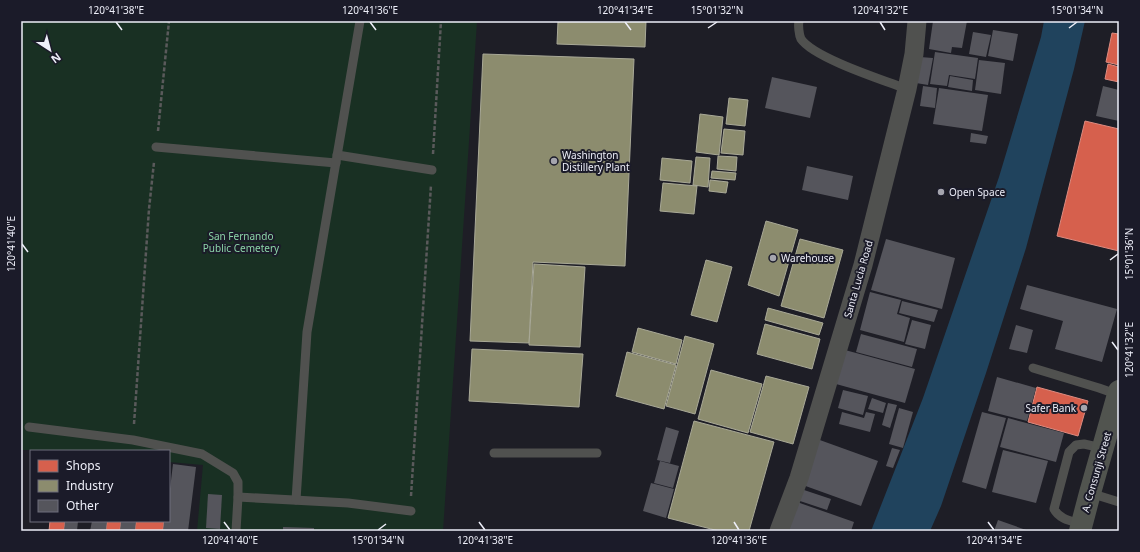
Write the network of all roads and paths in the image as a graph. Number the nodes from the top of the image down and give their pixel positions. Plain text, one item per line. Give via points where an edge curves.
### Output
1 (169, 21) edge
2 (360, 21) edge
3 (441, 21) edge
4 (799, 21) edge
5 (917, 21) edge
6 (907, 88) junction
7 (156, 147) junction
8 (337, 159) junction
9 (432, 170) junction
10 (1033, 368) dead end
11 (1119, 394) edge
12 (29, 428) dead end
13 (133, 440) junction
14 (1102, 448) junction
15 (494, 453) dead end
16 (597, 453) dead end
17 (1090, 492) junction
18 (238, 497) junction
19 (296, 500) junction
20 (1119, 502) edge
21 (410, 510) joint
22 (1081, 528) edge
23 (236, 531) edge
24 (779, 531) edge

1 - 7 path
2 - 8 lane
3 - 9 path
4 - 6 lane via 801,38 813,50 846,66
5 - 6 street, Santa Lucia Road
6 - 24 street, Santa Lucia Road via 860,272 799,478
7 - 8 lane
7 - 13 path
8 - 9 lane
8 - 19 lane via 307,332
9 - 21 path
10 - 11 lane
11 - 14 main road, A. Consunji Street
12 - 13 lane
13 - 18 lane via 202,454 233,473 238,482
14 - 17 main road, A. Consunji Street
14 - 22 lane via 1084,444 1076,445 1069,452 1054,509 1057,514
15 - 16 lane
17 - 20 lane
17 - 22 main road, A. Consunji Street
18 - 19 lane
18 - 23 lane
19 - 21 lane

